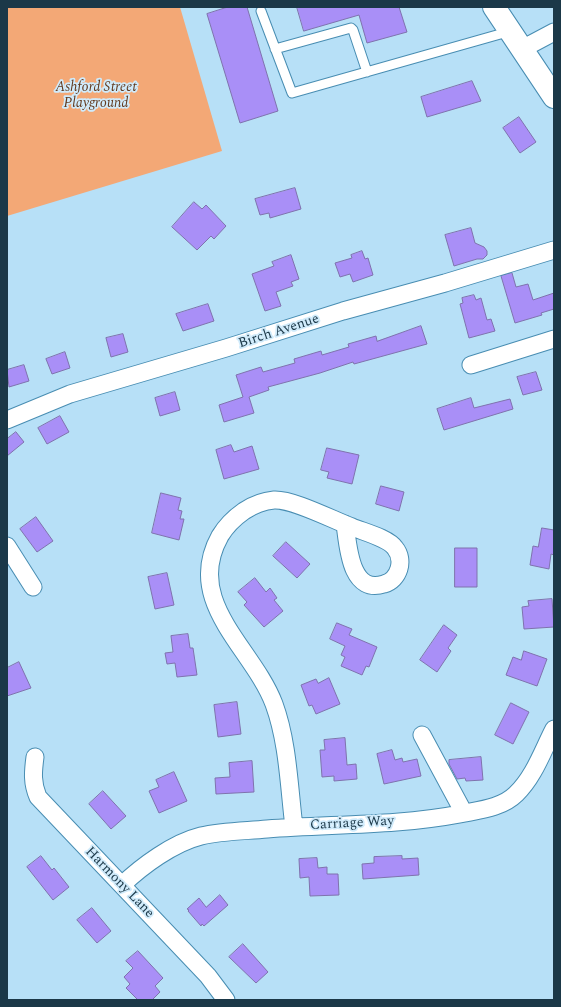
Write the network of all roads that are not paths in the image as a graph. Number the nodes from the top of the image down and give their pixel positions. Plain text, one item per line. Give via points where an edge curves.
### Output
1 (494, 7) edge
2 (261, 11) dead end
3 (554, 32) edge
4 (516, 40) junction
5 (276, 49) junction
6 (367, 72) junction
7 (554, 97) edge
8 (554, 250) edge
9 (554, 340) edge
10 (471, 365) dead end
11 (7, 420) edge
12 (345, 524) dead end
13 (7, 546) edge
14 (33, 587) dead end
15 (554, 728) edge
16 (422, 736) dead end
17 (35, 757) dead end
18 (464, 813) junction
19 (294, 827) junction
20 (122, 885) junction
21 (226, 1000) edge

1 - 4 main road
2 - 5 lane
3 - 4 street
4 - 6 lane
4 - 7 main road
5 - 6 lane via 292,93
5 - 6 lane via 350,28 353,30
8 - 11 street, Birch Avenue via 70,394
9 - 10 street
12 - 19 street via 292,503 275,500 254,504 224,529 215,546 210,565 214,604 265,685 274,704 283,739
13 - 14 street
15 - 18 street, Carriage Way via 531,772 516,794 505,802
16 - 18 street
17 - 20 street, Harmony Lane via 32,774 38,797
18 - 19 street, Carriage Way via 396,822
19 - 20 street, Carriage Way via 200,836 139,869
20 - 21 street, Harmony Lane via 219,988

